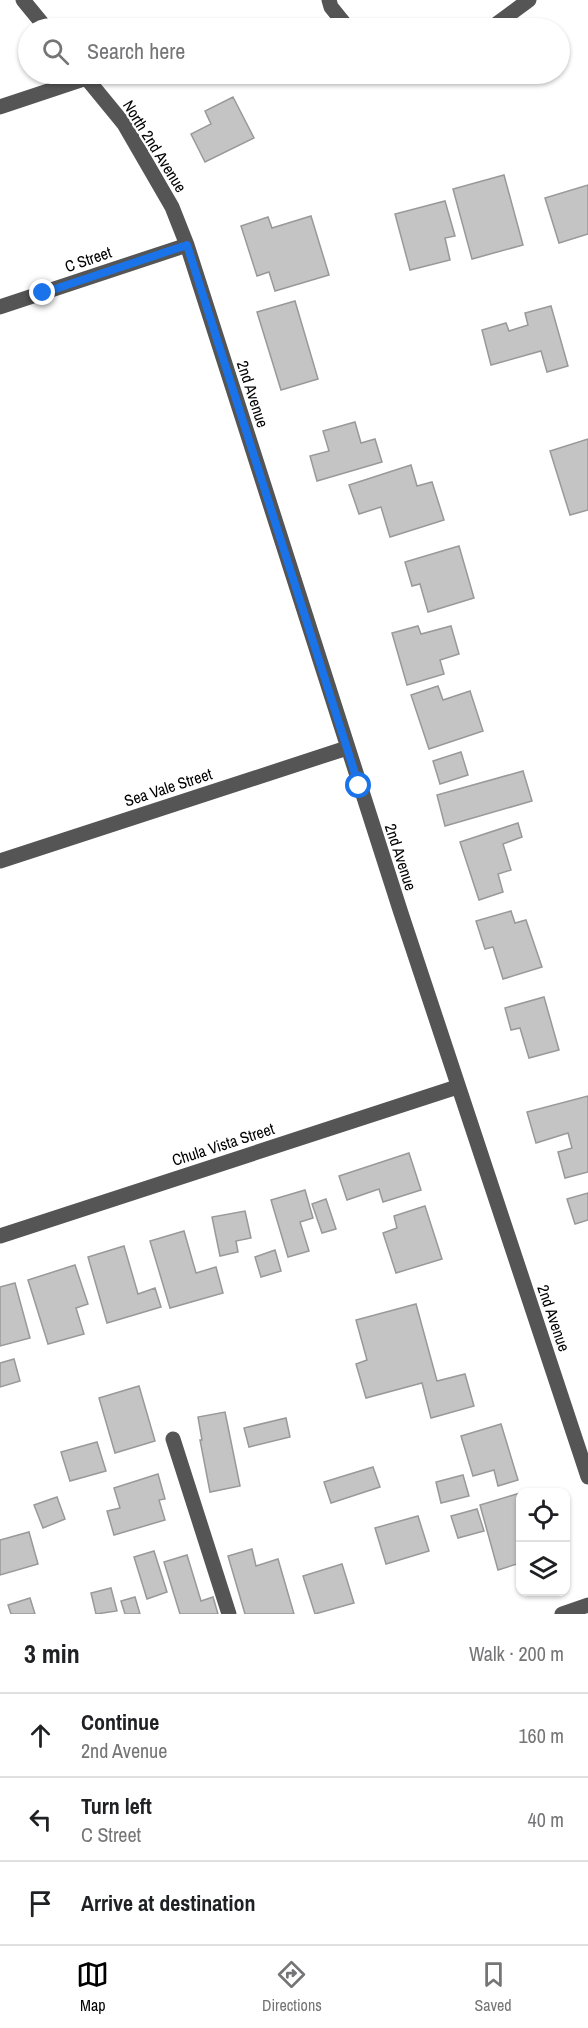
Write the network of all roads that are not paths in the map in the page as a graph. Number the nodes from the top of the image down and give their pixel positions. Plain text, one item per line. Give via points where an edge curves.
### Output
1 (23, 0) edge
2 (329, 0) edge
3 (529, 0) edge
4 (38, 18) edge
5 (340, 18) edge
6 (505, 18) edge
7 (63, 84) edge
8 (92, 84) edge
9 (0, 107) edge
10 (187, 245) junction
11 (0, 307) edge
12 (347, 748) junction
13 (0, 861) edge
14 (457, 1087) junction
15 (0, 1236) edge
16 (173, 1439) dead end
17 (588, 1478) edge
18 (588, 1605) edge
19 (229, 1614) edge
20 (562, 1614) edge

1 - 4 street
2 - 5 street
3 - 6 street
7 - 9 street
8 - 10 street, North 2nd Avenue via 124,124 172,207
10 - 11 street, C Street
10 - 12 street, 2nd Avenue
12 - 13 street, Sea Vale Street
12 - 14 street, 2nd Avenue
14 - 15 street, Chula Vista Street
14 - 17 street, 2nd Avenue
16 - 19 street
18 - 20 street

